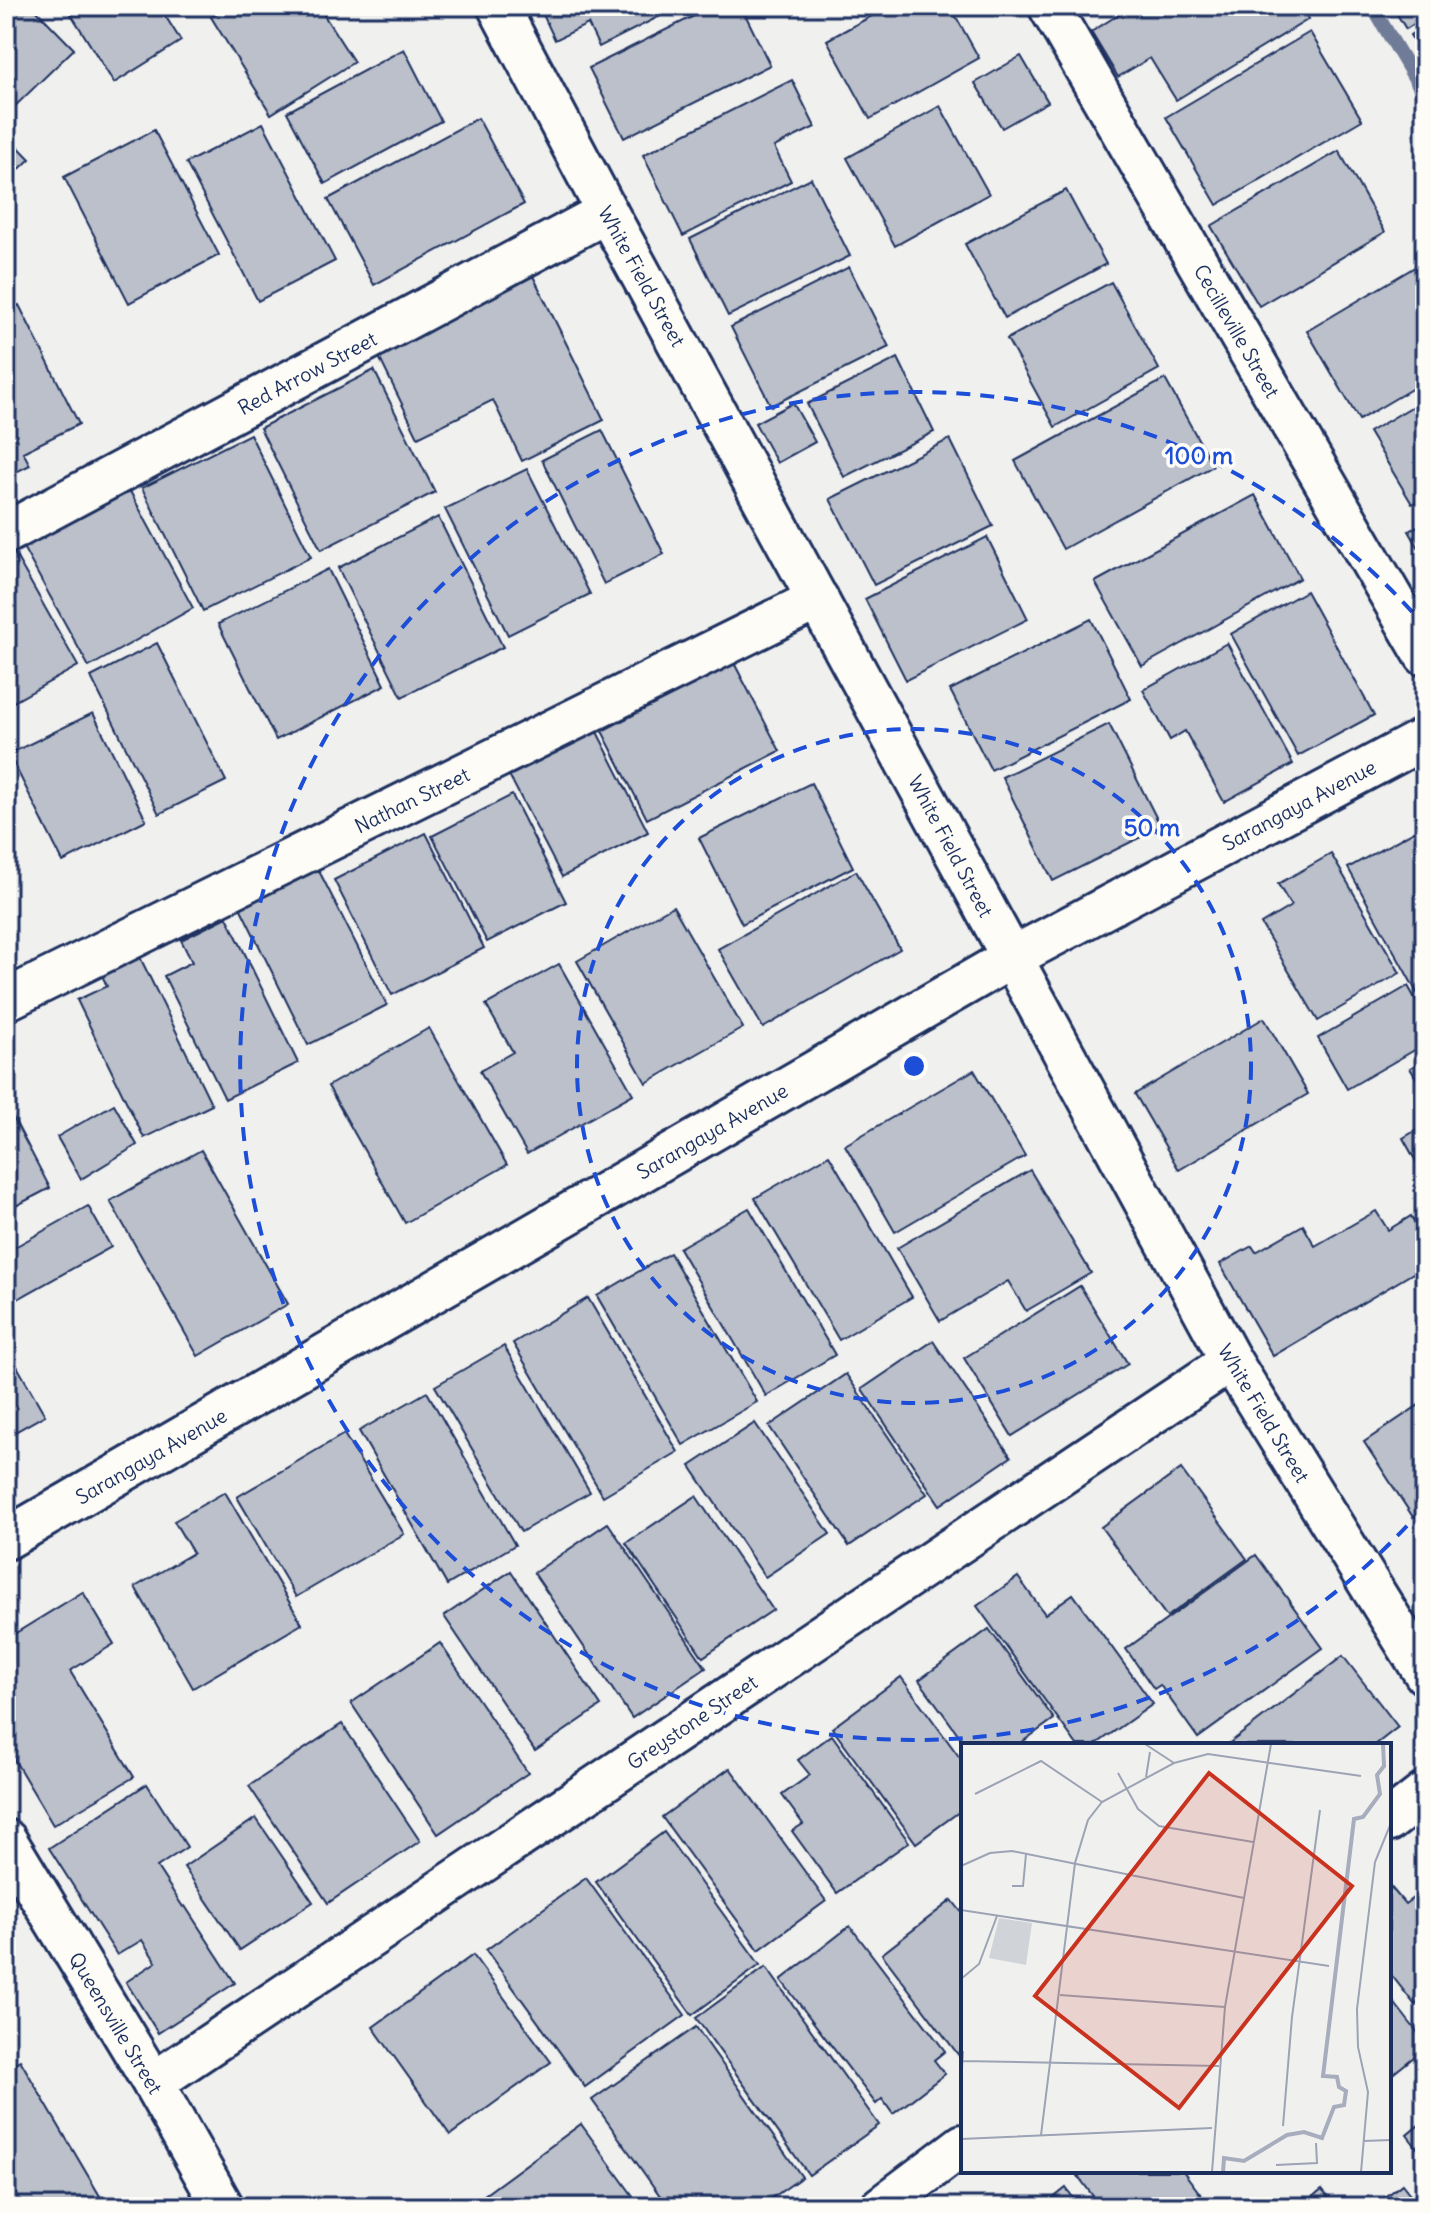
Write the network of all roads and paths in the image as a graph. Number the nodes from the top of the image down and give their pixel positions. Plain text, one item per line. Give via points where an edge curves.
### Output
1 (498, 6) edge
2 (1049, 6) edge
3 (607, 212) junction
4 (6, 533) edge
5 (818, 599) junction
6 (1425, 655) edge
7 (1425, 738) edge
8 (1011, 958) junction
9 (6, 1000) edge
10 (1231, 1361) junction
11 (6, 1539) edge
12 (1425, 1674) edge
13 (1425, 1793) edge
14 (1391, 1819) edge
15 (6, 1840) edge
16 (153, 2083) junction
17 (961, 2147) edge
18 (223, 2207) edge
19 (881, 2207) edge

1 - 3 street, White Field Street
2 - 6 street, Cecilleville Street
3 - 4 street, Red Arrow Street
3 - 5 street, White Field Street
5 - 8 street, White Field Street
5 - 9 street, Nathan Street
7 - 8 street, Sarangaya Avenue
8 - 10 street, White Field Street
8 - 11 street, Sarangaya Avenue
10 - 12 street, White Field Street
10 - 16 street, Greystone Street
13 - 14 street
15 - 16 street, Queensville Street
16 - 18 street, Queensville Street
17 - 19 street

